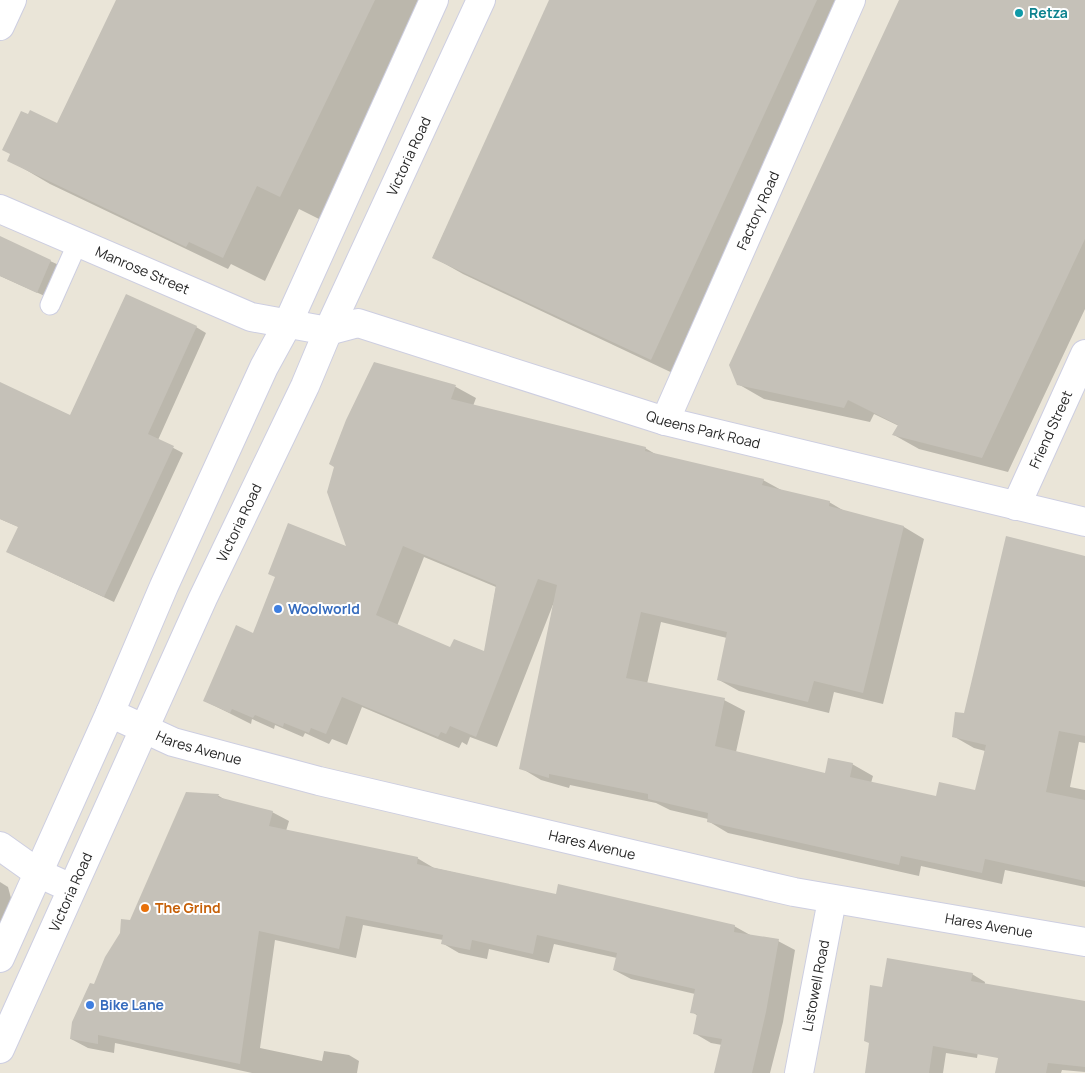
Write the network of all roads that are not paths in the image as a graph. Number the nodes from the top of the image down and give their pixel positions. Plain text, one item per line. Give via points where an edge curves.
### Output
1 (12, 0) edge
2 (434, 0) edge
3 (481, 0) edge
4 (852, 0) edge
5 (0, 26) edge
6 (0, 209) edge
7 (78, 242) junction
8 (50, 305) dead end
9 (286, 325) junction
10 (328, 332) junction
11 (1085, 354) edge
12 (665, 421) junction
13 (1016, 506) junction
14 (1085, 522) edge
15 (110, 713) junction
16 (144, 728) junction
17 (0, 846) edge
18 (38, 873) junction
19 (71, 888) junction
20 (832, 900) junction
21 (1085, 942) edge
22 (0, 958) edge
23 (0, 1048) edge
24 (799, 1073) edge

1 - 5 street
2 - 9 street
3 - 10 street, Victoria Road
4 - 12 street, Factory Road
6 - 7 street, Manrose Street
7 - 8 lane
7 - 9 street, Manrose Street via 251,317
9 - 10 street, Manrose Street
9 - 15 street via 164,586
10 - 12 street, Queens Park Road via 358,323
10 - 16 street, Victoria Road
11 - 13 street, Friend Street
12 - 13 street, Queens Park Road
13 - 14 street, Queens Park Road
15 - 16 street, Hares Avenue
15 - 18 street
16 - 19 street, Victoria Road
16 - 20 street, Hares Avenue via 173,742 319,781
17 - 18 street
18 - 19 street
18 - 22 street
19 - 23 street, Victoria Road
20 - 21 street, Hares Avenue
20 - 24 street, Listowell Road

